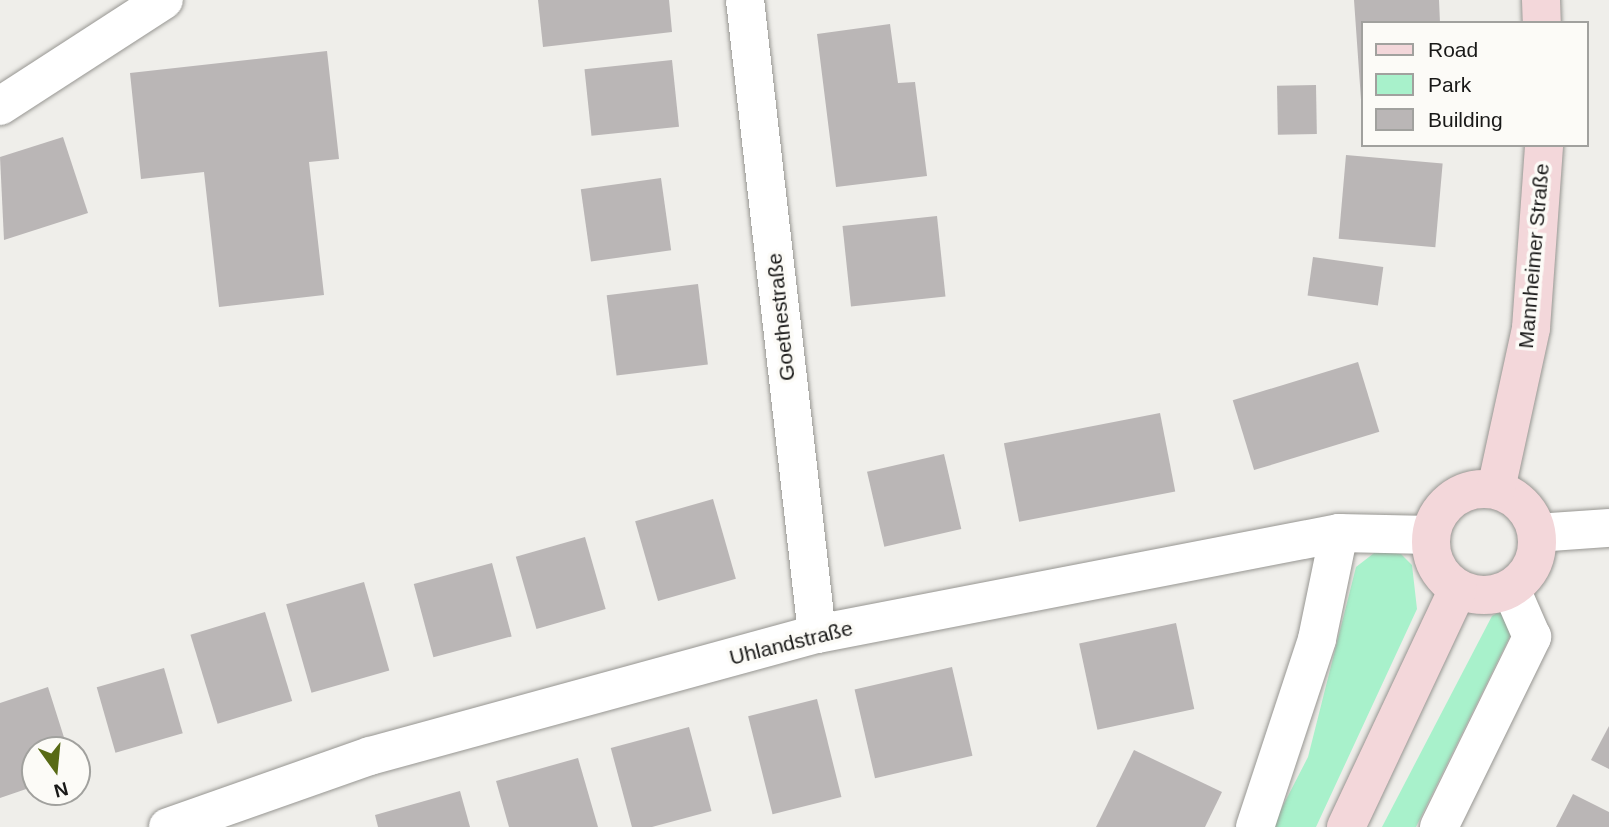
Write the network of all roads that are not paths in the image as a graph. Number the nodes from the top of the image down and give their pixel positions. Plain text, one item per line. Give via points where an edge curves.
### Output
1 (164, 0) edge
2 (745, 0) edge
3 (1541, 0) edge
4 (1542, 21) edge
5 (0, 106) edge
6 (1544, 147) edge
7 (1496, 489) junction
8 (1609, 528) edge
9 (1339, 533) junction
10 (1537, 533) junction
11 (1431, 535) junction
12 (1458, 589) junction
13 (1511, 589) junction
14 (817, 634) junction
15 (168, 827) edge
16 (1255, 827) edge
17 (1346, 827) edge
18 (1439, 827) edge

1 - 5 street
2 - 14 street, Goethestraße
3 - 4 main road
6 - 7 main road, Mannheimer Straße via 1531,328
7 - 10 main road via 1524,506
7 - 11 main road via 1454,498
8 - 10 street
9 - 11 street, Uhlandstraße
9 - 14 street, Uhlandstraße
9 - 16 street via 1317,639
10 - 13 main road via 1534,563
11 - 12 main road via 1437,569
12 - 13 main road via 1491,596
12 - 17 main road
13 - 18 street via 1532,637
14 - 15 street, Uhlandstraße via 370,756

